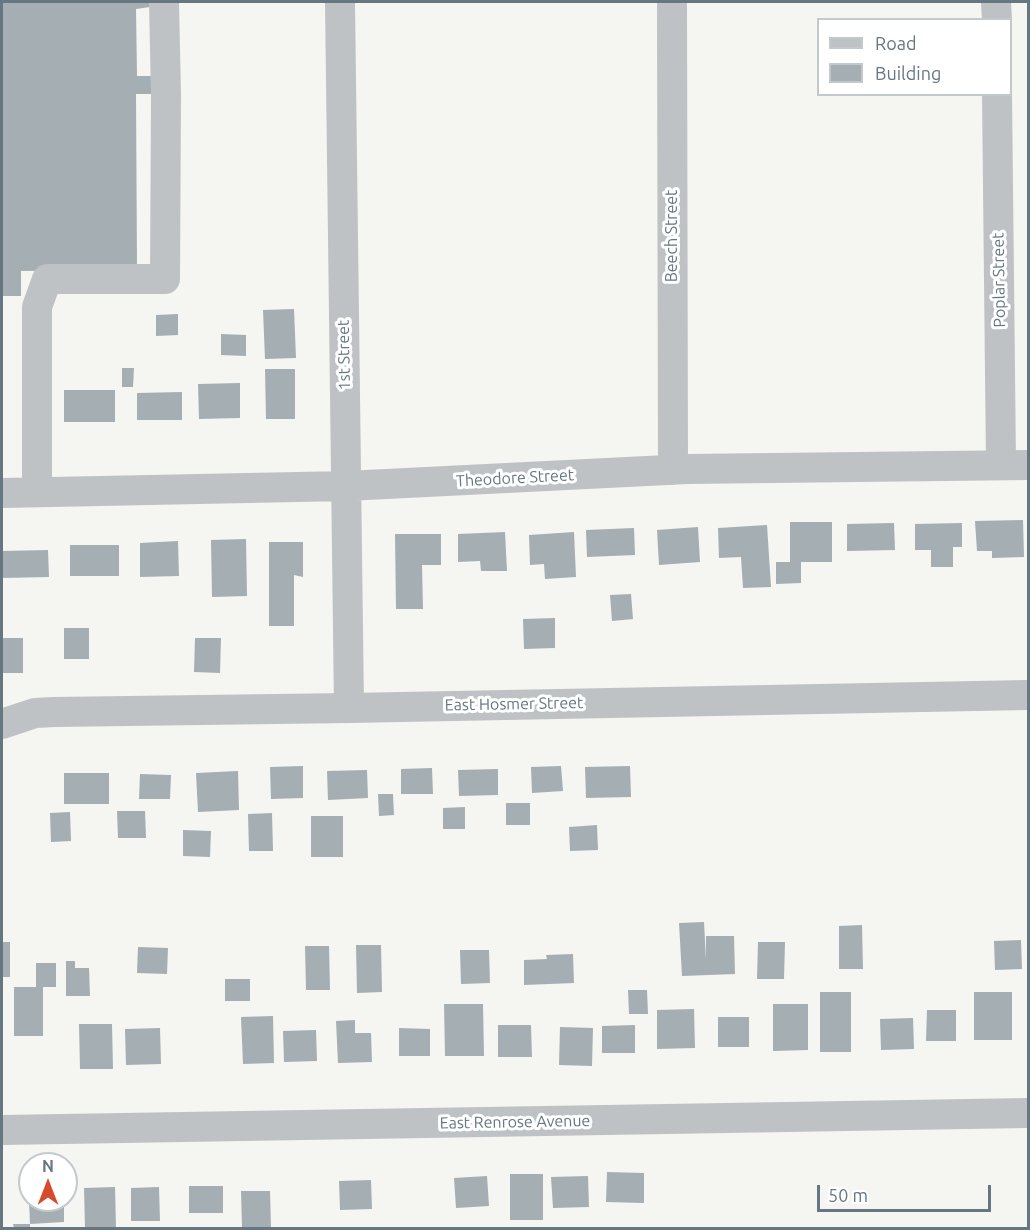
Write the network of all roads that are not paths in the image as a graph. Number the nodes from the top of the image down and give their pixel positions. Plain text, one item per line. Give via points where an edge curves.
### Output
1 (164, 2) edge
2 (340, 2) edge
3 (672, 2) edge
4 (996, 2) edge
5 (997, 18) edge
6 (997, 96) edge
7 (1015, 465) edge
8 (673, 470) junction
9 (346, 486) junction
10 (37, 492) junction
11 (2, 493) edge
12 (1029, 695) edge
13 (349, 708) junction
14 (2, 724) edge
15 (1029, 1113) edge
16 (2, 1130) edge

1 - 10 street via 165,279 47,279 37,307
2 - 9 street, 1st Street
3 - 8 street, Beech Street
4 - 5 street
6 - 7 street, Poplar Street
7 - 8 street, Theodore Street
8 - 9 street, Theodore Street
9 - 10 street, Theodore Street
9 - 13 street, 1st Street
10 - 11 street, Theodore Street
12 - 13 street, East Hosmer Street
13 - 14 street, East Hosmer Street via 54,712 35,713
15 - 16 street, East Renrose Avenue

